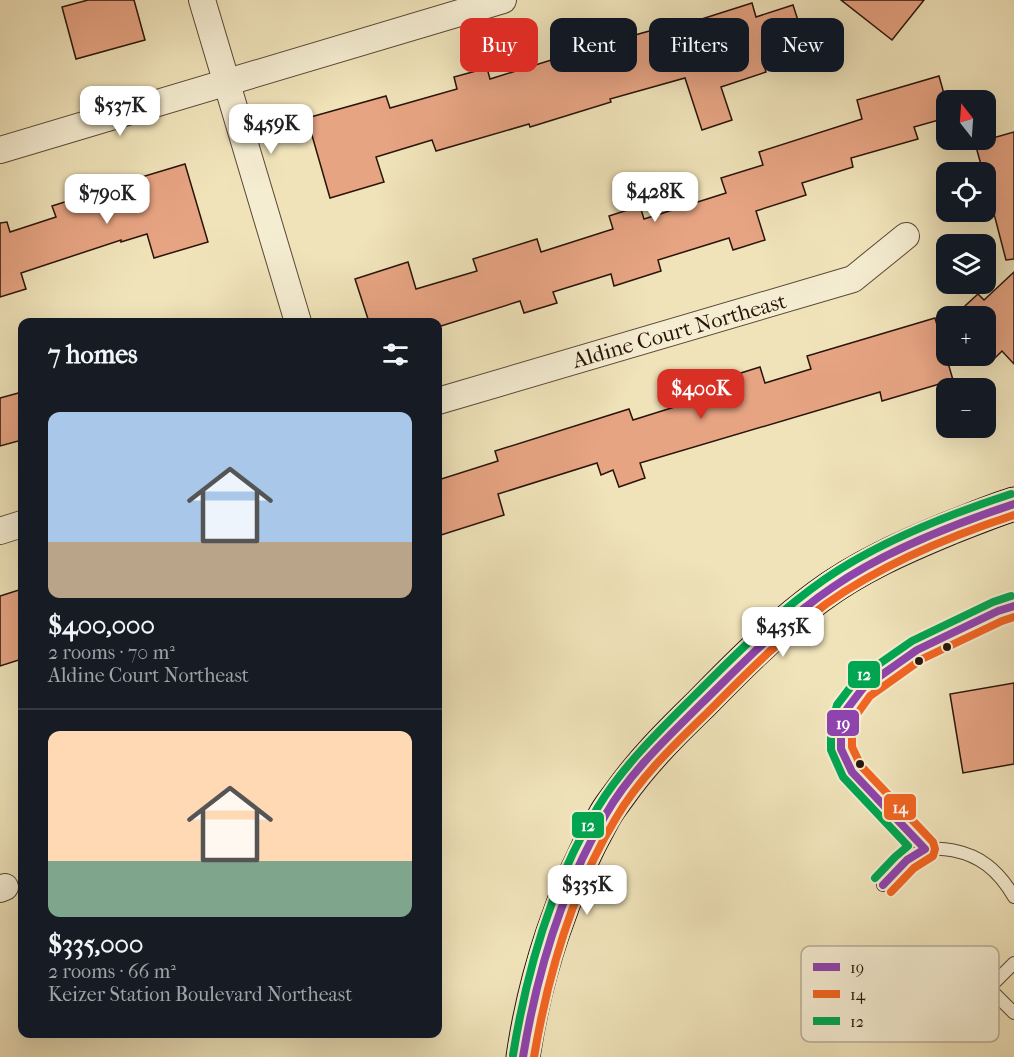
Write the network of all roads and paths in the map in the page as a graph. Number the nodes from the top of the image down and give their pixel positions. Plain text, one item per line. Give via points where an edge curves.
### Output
1 (202, 0) edge
2 (504, 0) edge
3 (227, 82) junction
4 (0, 150) edge
5 (906, 236) dead end
6 (297, 318) edge
7 (442, 400) edge
8 (1014, 504) edge
9 (18, 525) edge
10 (0, 531) edge
11 (1014, 606) edge
12 (925, 849) junction
13 (883, 885) dead end
14 (1014, 897) edge
15 (1014, 963) edge
16 (999, 978) edge
17 (999, 998) edge
18 (1014, 1013) edge
19 (523, 1057) edge

1 - 3 street
2 - 3 street
3 - 4 street
3 - 6 street
5 - 7 street, Aldine Court Northeast via 853,279
8 - 19 main road via 865,566 818,596 741,662 636,771 604,816 574,878 548,948
9 - 10 street
11 - 12 lane via 917,650 863,688 847,709 841,749 852,772
12 - 13 lane via 905,861
12 - 14 lane via 963,853 987,865
15 - 16 lane
17 - 18 lane

